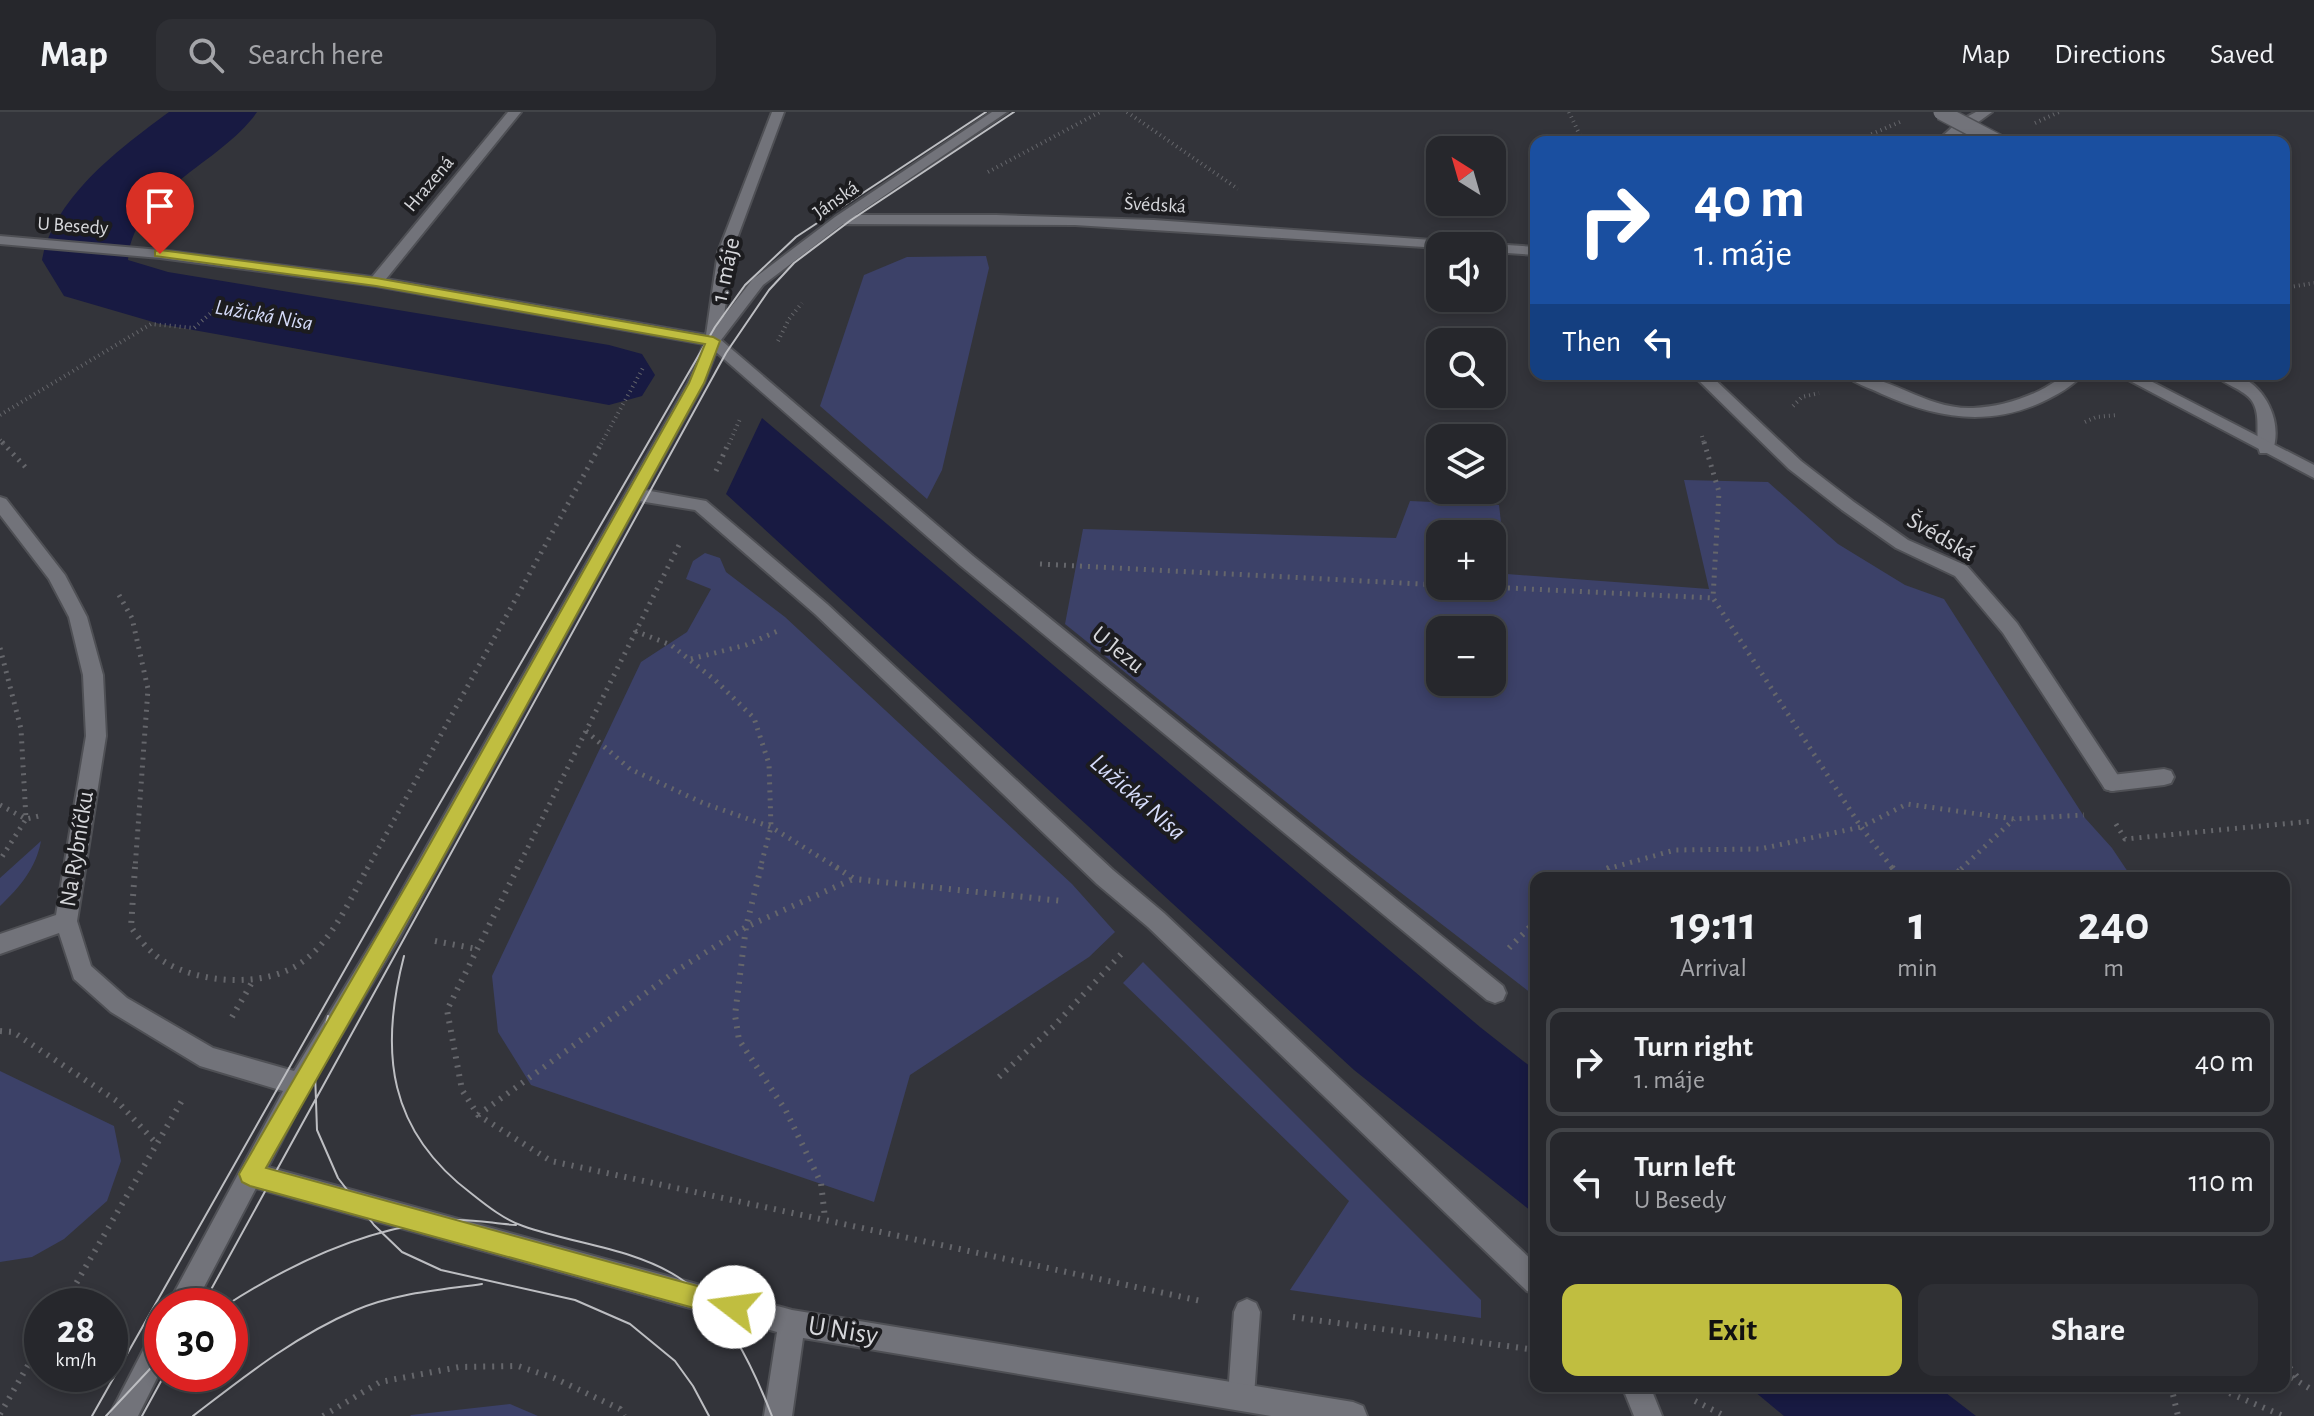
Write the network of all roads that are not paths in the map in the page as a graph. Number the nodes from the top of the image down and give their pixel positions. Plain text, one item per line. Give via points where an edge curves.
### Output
1 (515, 112) edge
2 (778, 112) edge
3 (1001, 112) edge
4 (1941, 112) edge
5 (1986, 112) edge
6 (1950, 136) edge
7 (1987, 136) edge
8 (840, 220) junction
9 (0, 240) edge
10 (1426, 243) edge
11 (1506, 249) edge
12 (1530, 251) edge
13 (376, 282) junction
14 (713, 341) junction
15 (1706, 380) edge
16 (1866, 380) edge
17 (2064, 380) edge
18 (2136, 380) edge
19 (2231, 380) edge
20 (2266, 449) junction
21 (2314, 472) edge
22 (633, 494) junction
23 (0, 503) edge
24 (2164, 777) dead end
25 (66, 921) junction
26 (0, 944) edge
27 (1495, 993) dead end
28 (299, 1084) junction
29 (250, 1174) junction
30 (1530, 1276) edge
31 (190, 1288) edge
32 (1247, 1312) road end
33 (792, 1323) junction
34 (144, 1375) edge
35 (1638, 1392) edge
36 (1241, 1396) junction
37 (123, 1416) edge
38 (778, 1416) edge
39 (1353, 1416) edge
40 (1648, 1416) edge

1 - 13 street, Hrazená
2 - 14 street, 1. máje via 725,252
3 - 8 street, Jánská
4 - 7 street, bridge
5 - 6 street
8 - 10 street, Švédská via 1013,221
8 - 14 street, Jánská via 758,282
9 - 13 street, U Besedy
11 - 12 street
13 - 14 street, U Besedy
14 - 22 street, 1. máje via 696,383
14 - 27 street, U Jezu via 967,561
15 - 24 street, Švédská via 1795,465 1848,506 1902,544 1961,571 2010,628 2112,783
16 - 17 street via 1936,409 1967,413 2014,407
18 - 20 street
19 - 20 street via 2259,398
20 - 21 street
22 - 28 street, 1. máje via 406,907
22 - 30 street via 700,505 821,609
23 - 25 street, Na Rybníčku via 56,575 78,617 93,675 96,736
25 - 26 street
25 - 28 street, Na Rybníčku via 82,972 119,1005 208,1058
28 - 29 street, 1. máje
29 - 31 street, 1. máje
29 - 33 street, U Nisy
32 - 36 street
33 - 36 street, U Nisy
33 - 38 street
34 - 37 street
35 - 40 street
36 - 39 street, U Nisy

